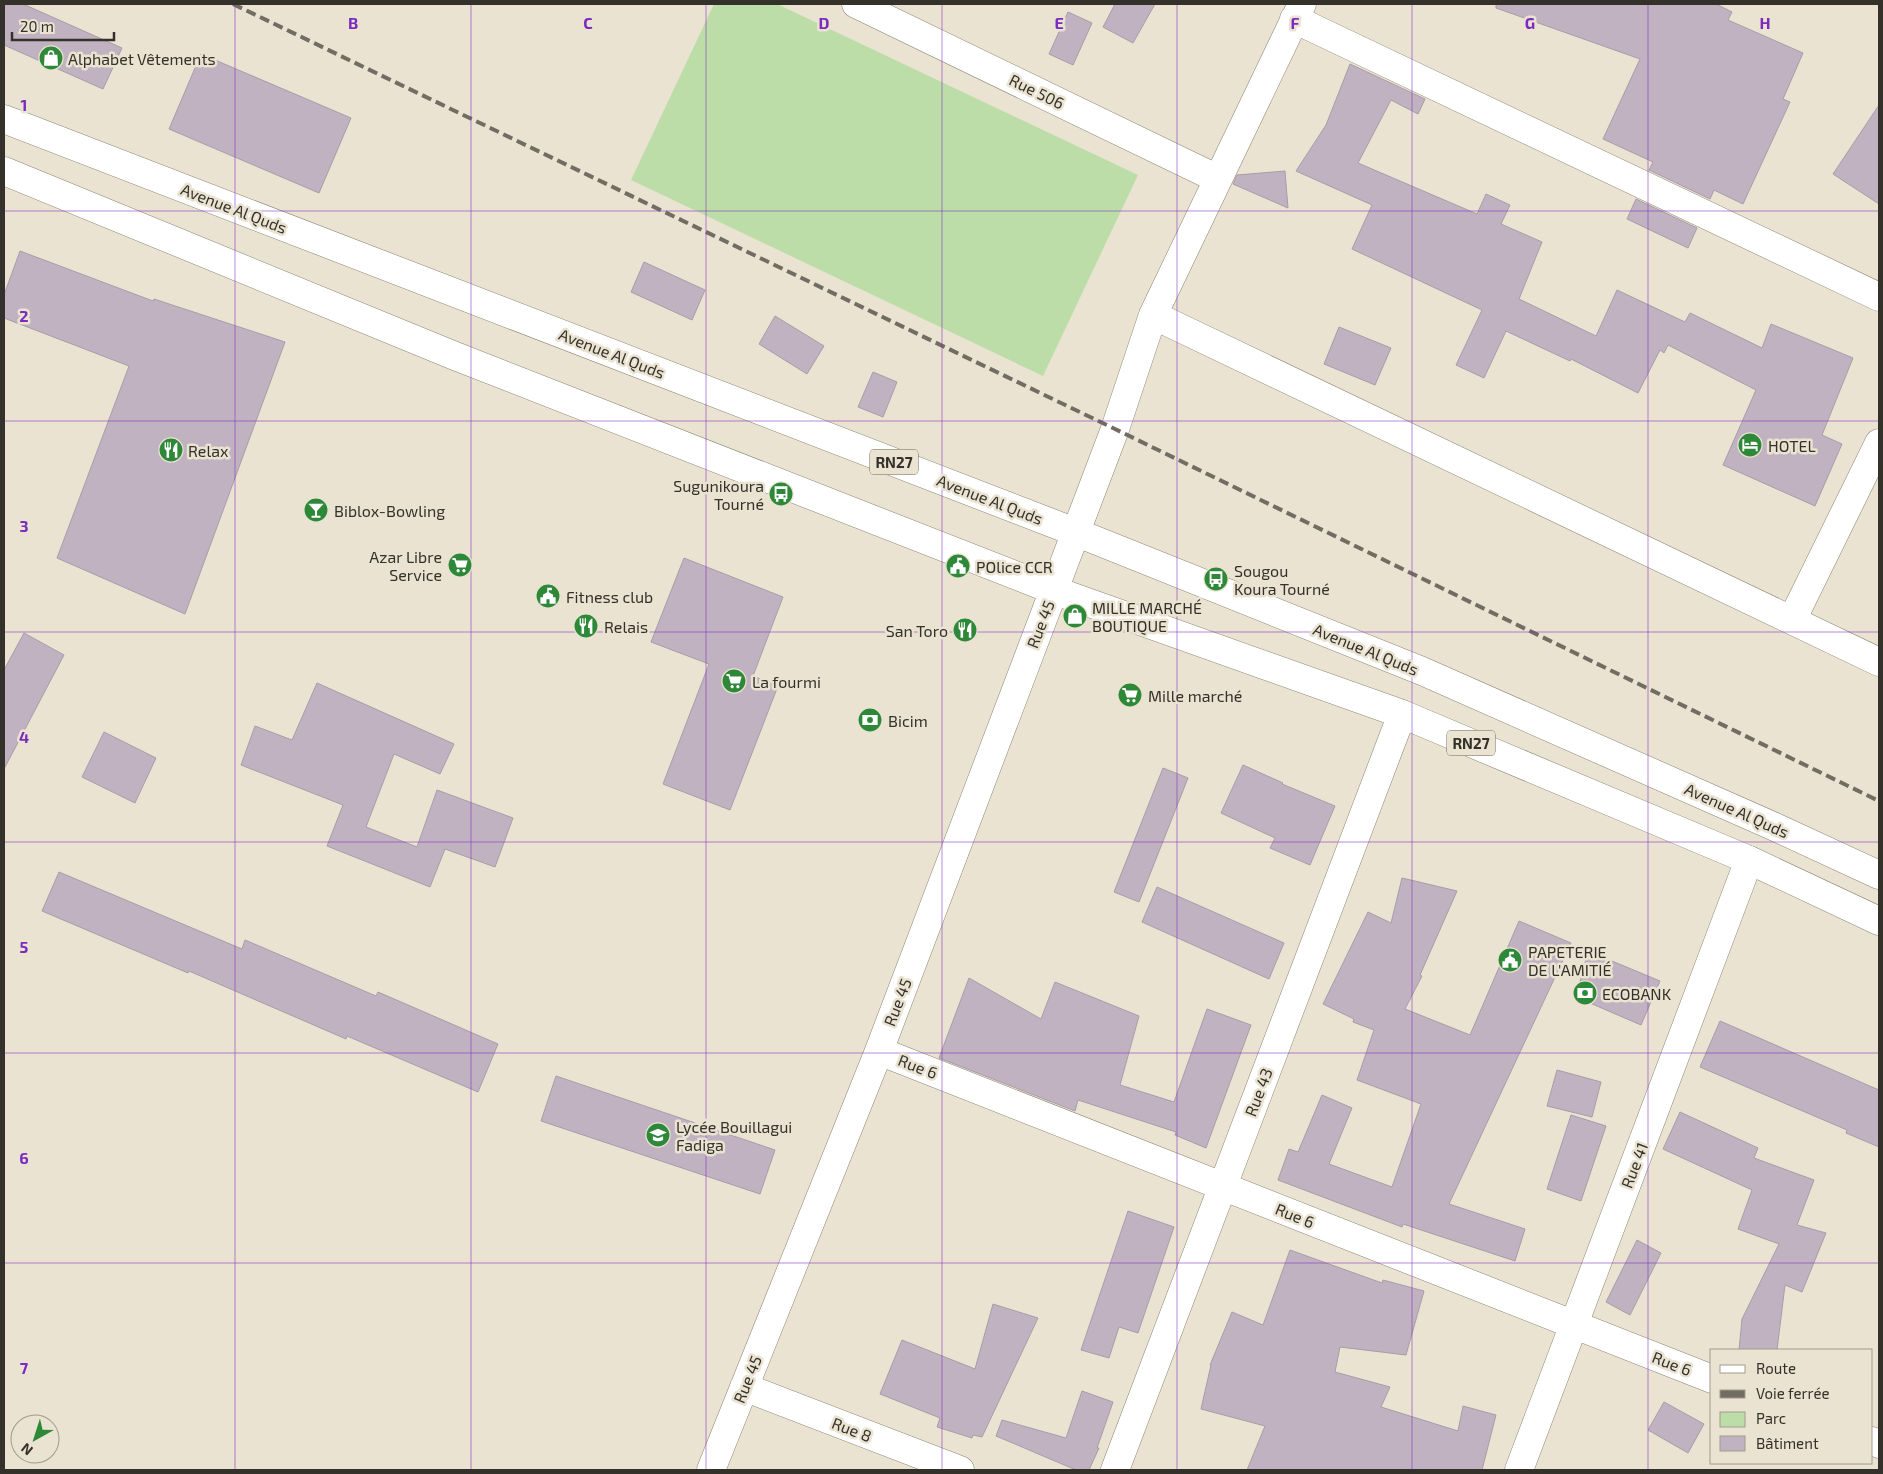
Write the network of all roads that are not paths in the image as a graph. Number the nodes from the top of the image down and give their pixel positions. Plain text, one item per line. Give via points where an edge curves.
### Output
1 (856, 4) edge
2 (1298, 12) edge
3 (4, 120) edge
4 (4, 171) edge
5 (1218, 179) junction
6 (1879, 297) edge
7 (1153, 315) junction
8 (1879, 443) edge
9 (1075, 532) junction
10 (1053, 590) junction
11 (1792, 620) junction
12 (1879, 662) edge
13 (1402, 714) junction
14 (1749, 860) junction
15 (1879, 875) edge
16 (1879, 921) edge
17 (878, 1050) junction
18 (1222, 1186) junction
19 (1574, 1325) junction
20 (1710, 1378) edge
21 (744, 1387) junction
22 (711, 1470) edge
23 (960, 1470) edge
24 (1115, 1470) edge
25 (1520, 1470) edge

1 - 5 street, Rue 506
2 - 5 street, Rue 45
2 - 6 street
3 - 9 street, Avenue Al Quds / RN27
4 - 10 street, RN27 via 455,356
5 - 7 street, Rue 45
7 - 9 street, Rue 45 via 1115,429
7 - 11 street
8 - 11 street
9 - 10 street, Rue 45
9 - 15 street, Avenue Al Quds / RN27 via 1422,671
10 - 13 street, RN27
10 - 17 street, Rue 45
11 - 12 street
13 - 14 street, RN27
13 - 18 street, Rue 43
14 - 16 street, RN27
14 - 19 street, Rue 41
17 - 18 street, Rue 6
17 - 21 street, Rue 45
18 - 19 street, Rue 6
18 - 24 street, Rue 43
19 - 20 street, Rue 6
19 - 25 street, Rue 41
21 - 22 street, Rue 45
21 - 23 street, Rue 8

